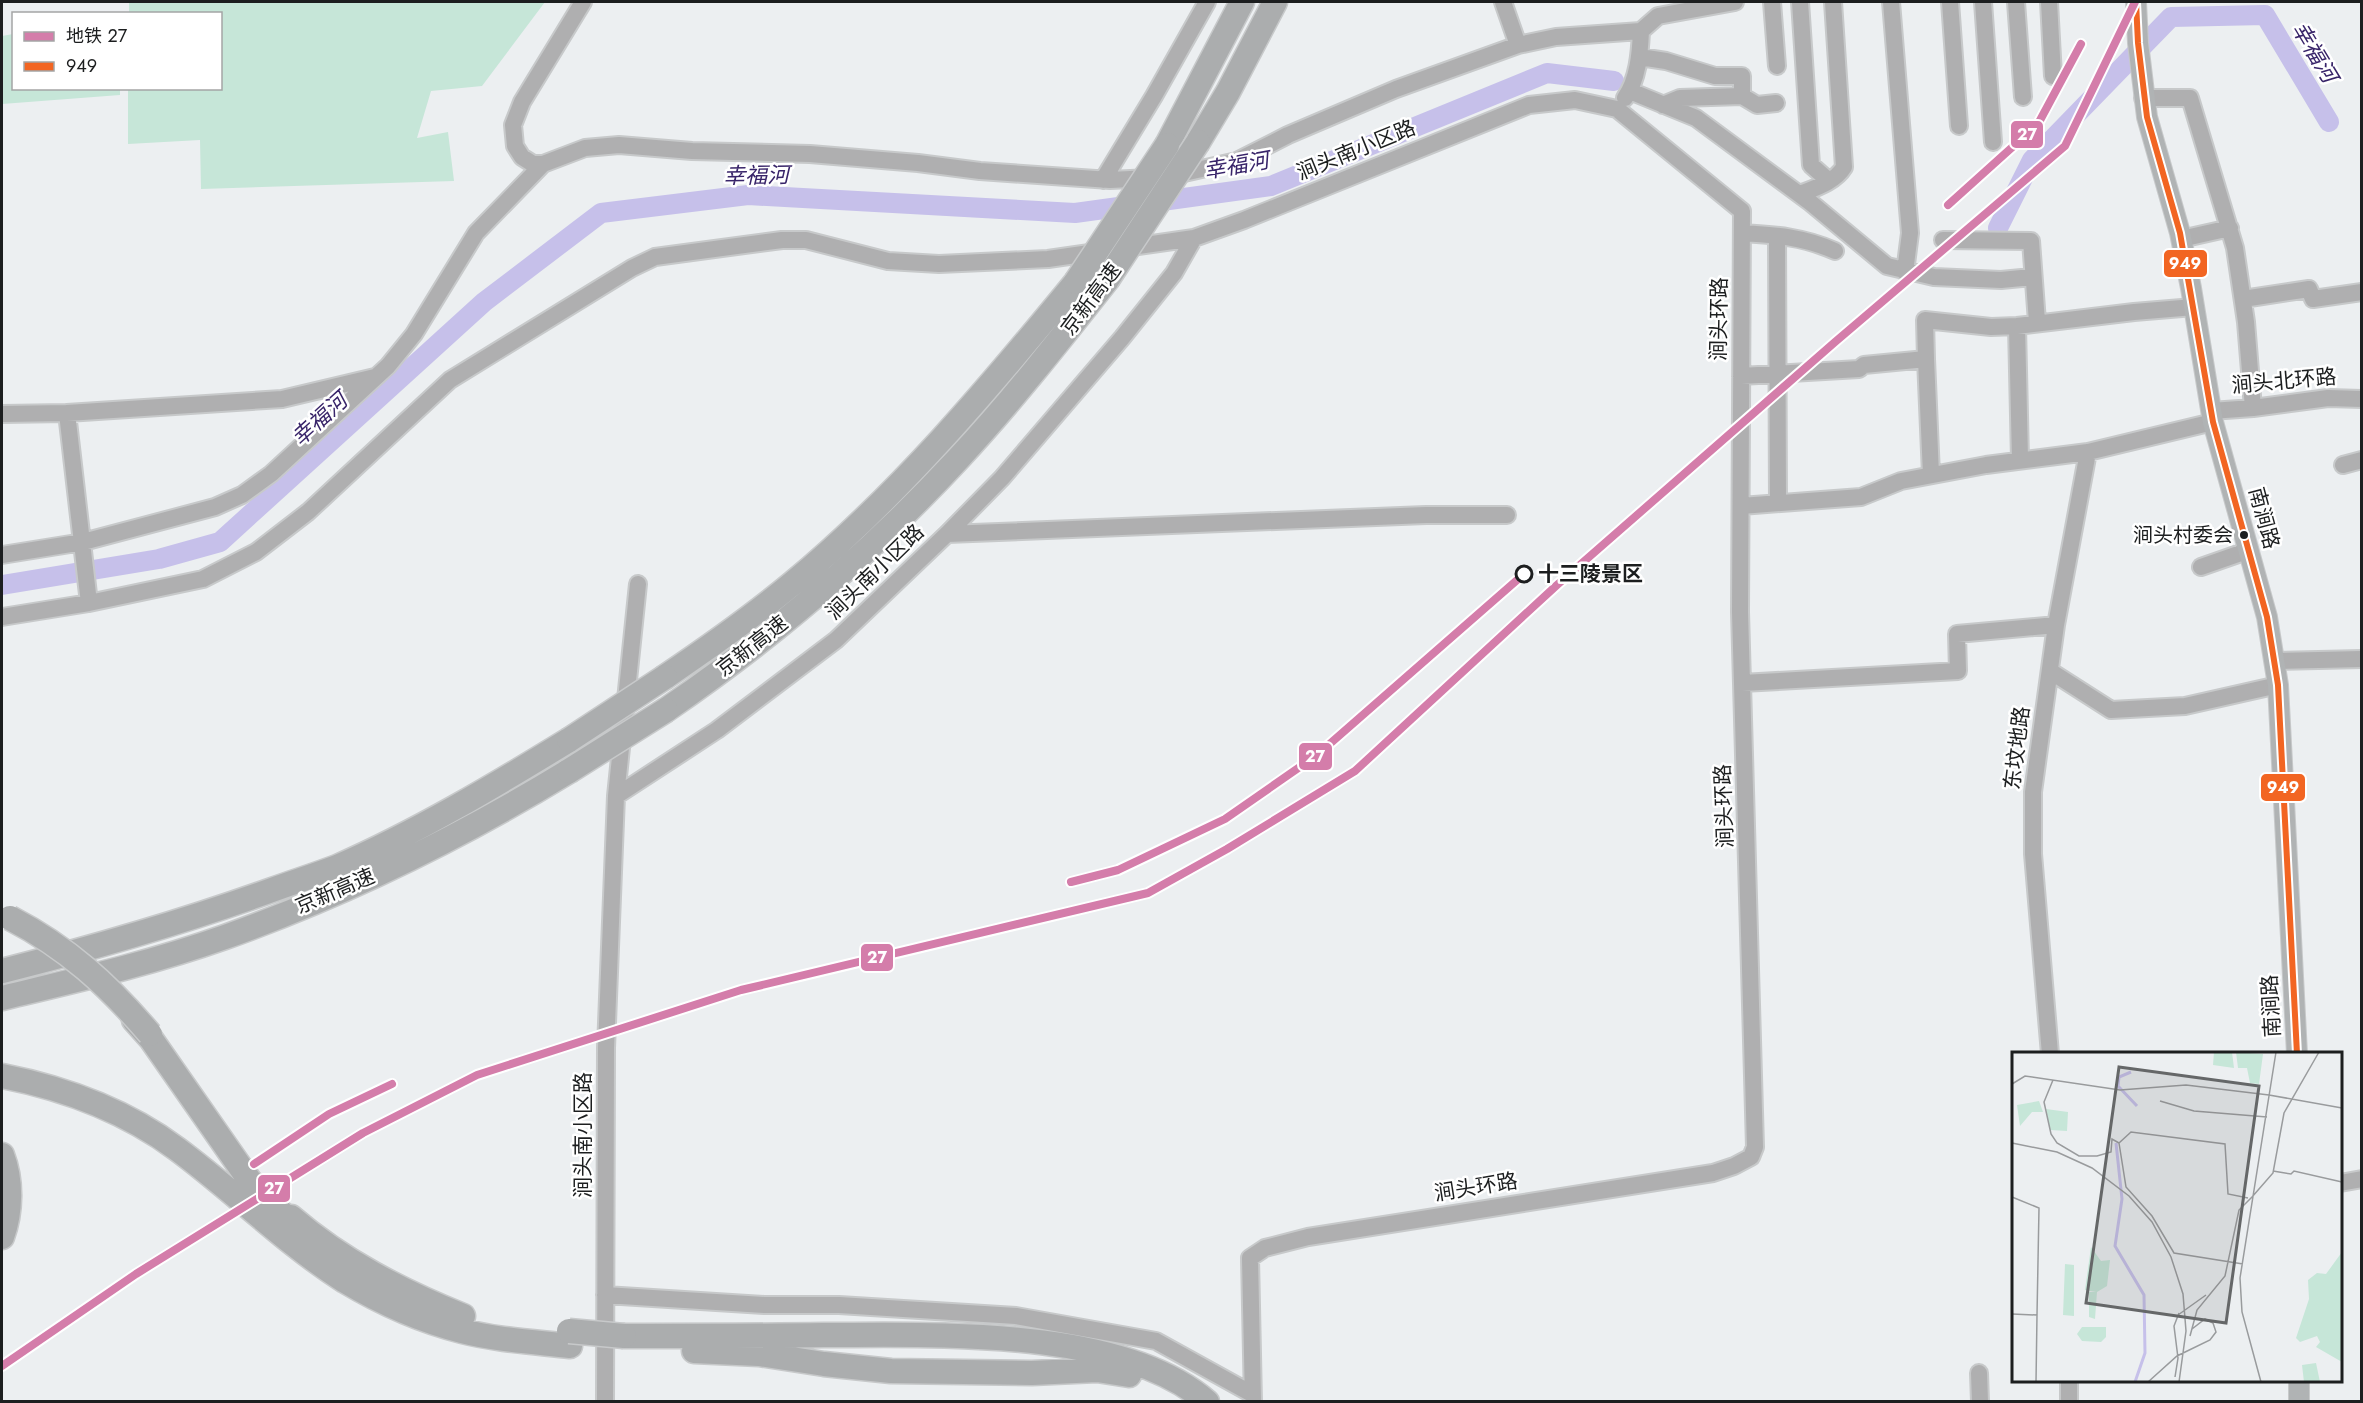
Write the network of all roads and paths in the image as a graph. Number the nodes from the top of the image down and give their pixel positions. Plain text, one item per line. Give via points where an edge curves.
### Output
1 (583, 2) edge
2 (1207, 2) edge
3 (1242, 2) edge
4 (1275, 2) edge
5 (1503, 2) edge
6 (1735, 2) edge
7 (1772, 2) edge
8 (1800, 2) edge
9 (1833, 2) edge
10 (1891, 2) edge
11 (1950, 2) edge
12 (1983, 2) edge
13 (2016, 2) edge
14 (2049, 2) edge
15 (2136, 7) edge
16 (1641, 31) junction
17 (1518, 45) junction
18 (1640, 57) junction
19 (1777, 66) dead end
20 (2053, 76) dead end
21 (1630, 91) junction
22 (1742, 96) junction
23 (2023, 97) dead end
24 (2143, 98) junction
25 (1776, 103) dead end
26 (1663, 105) junction
27 (1617, 109) junction
28 (1959, 126) dead end
29 (1993, 142) dead end
30 (543, 164) junction
31 (1103, 180) junction
32 (1829, 181) junction
33 (1800, 194) junction
34 (2229, 228) junction
35 (1742, 233) junction
36 (1777, 236) junction
37 (1194, 238) junction
38 (2181, 238) junction
39 (1943, 240) dead end
40 (1835, 252) dead end
41 (1905, 272) junction
42 (2032, 277) junction
43 (2361, 292) edge
44 (2243, 299) junction
45 (2194, 308) junction
46 (2037, 322) junction
47 (2018, 326) junction
48 (1926, 359) junction
49 (1777, 373) junction
50 (378, 375) junction
51 (1741, 376) junction
52 (2361, 399) edge
53 (2253, 408) junction
54 (67, 413) junction
55 (2, 414) edge
56 (2212, 416) junction
57 (2088, 452) junction
58 (2020, 460) junction
59 (2361, 460) edge
60 (2343, 465) dead end
61 (1931, 475) junction
62 (1778, 503) junction
63 (1741, 506) junction
64 (1507, 515) dead end
65 (947, 534) junction
66 (2247, 547) junction
67 (84, 549) junction
68 (2, 555) edge
69 (2201, 567) dead end
70 (638, 584) dead end
71 (89, 603) junction
72 (2, 617) edge
73 (2056, 625) junction
74 (2361, 659) edge
75 (2274, 661) junction
76 (2050, 670) junction
77 (1742, 683) junction
78 (2278, 685) junction
79 (616, 796) junction
80 (6, 916) edge
81 (2, 971) edge
82 (2, 998) edge
83 (2050, 1052) edge
84 (2297, 1052) edge
85 (2, 1076) edge
86 (2, 1155) edge
87 (2361, 1179) edge
88 (2342, 1184) edge
89 (2, 1237) edge
90 (605, 1295) junction
91 (570, 1338) junction
92 (623, 1342) junction
93 (1979, 1373) dead end
94 (2069, 1382) edge
95 (2299, 1382) edge
96 (1252, 1398) edge
97 (605, 1401) edge
98 (1182, 1401) edge
99 (1207, 1401) edge
100 (1980, 1401) edge
101 (2069, 1401) edge
102 (2299, 1401) edge

1 - 30 street via 522,102 513,125 515,146 522,157 533,164
2 - 31 street
3 - 81 highway, 京新高速, bridge via 1167,145 1076,282 952,427 866,516 793,583 665,677 569,740 417,827 337,866 216,910
4 - 82 highway, 京新高速, bridge via 1198,142 1107,280 1034,374 883,534 809,601 718,674 527,797 346,888 237,932 121,969
5 - 17 street
6 - 16 street via 1658,16
7 - 19 street
8 - 32 street via 1811,165
9 - 32 street via 1844,167
10 - 41 street via 1910,226
11 - 28 street
12 - 29 street
13 - 23 street
14 - 20 street
15 - 24 main road, 南涧路
16 - 17 street via 1556,37
16 - 18 street
17 - 31 street via 1396,89 1237,161 1151,178
18 - 21 street
18 - 22 street via 1715,76 1742,76
21 - 26 street
21 - 27 street
22 - 25 street via 1758,105
22 - 26 street via 1680,98
24 - 34 street via 2190,98
24 - 38 main road, 南涧路
26 - 33 street via 1696,118
27 - 35 street, 涧头环路 via 1742,212
27 - 37 street, 涧头南小区路 via 1575,100 1529,105
30 - 31 street via 585,148 620,145 692,152 810,154
30 - 50 street via 476,233 414,334
32 - 33 street
33 - 41 street via 1887,266
34 - 38 street
34 - 44 street
35 - 36 street
35 - 51 street, 涧头环路
36 - 40 street via 1813,242
36 - 49 street
37 - 65 street, 涧头南小区路 via 1174,273 1122,338 1002,478
37 - 71 street via 1001,263 888,261 806,240 655,257 450,380 308,512 256,552 203,579
38 - 45 main road, 南涧路
39 - 42 street via 2031,241
41 - 42 street via 2001,280
42 - 46 street
43 - 44 street via 2313,299 2309,289
44 - 53 street
45 - 46 street
45 - 56 main road, 南涧路
46 - 47 street
47 - 48 street via 1925,320
47 - 58 street
48 - 49 street via 1864,365 1859,369
48 - 61 street
49 - 51 street
49 - 62 street
50 - 54 street via 282,399
50 - 67 street via 272,474 242,495
51 - 63 street, 涧头环路
52 - 53 street, 涧头北环路 via 2328,398
53 - 56 street, 涧头北环路
54 - 55 street
54 - 67 street
56 - 57 street, 涧头北环路
56 - 66 main road, 南涧路
57 - 58 street, 涧头北环路
57 - 73 street, 东坟地路
58 - 61 street, 涧头北环路
59 - 60 street
61 - 62 street, 涧头北环路 via 1901,481 1861,497
62 - 63 street, 涧头北环路
63 - 77 street, 涧头环路
64 - 65 street
65 - 79 street, 涧头南小区路 via 836,640 717,730
66 - 69 street via 2241,553
66 - 75 main road, 南涧路 via 2267,617
67 - 68 street
67 - 71 street
70 - 79 street
71 - 72 street
73 - 76 street, 东坟地路
73 - 77 street via 1957,634 1958,671
74 - 75 street
75 - 78 main road, 南涧路
76 - 78 street via 2111,710 2185,706
76 - 83 street, 东坟地路 via 2033,792 2034,854
77 - 96 street, 涧头环路 via 1755,1104 1755,1147 1751,1157 1713,1173 1308,1237 1265,1248 1250,1258
78 - 84 main road, 南涧路
79 - 90 street, 涧头南小区路 via 606,1048
80 - 91 highway, bridge via 53,942 110,989 150,1035 249,1173 273,1201 309,1232 395,1287 471,1319
80 - 91 highway, bridge via 88,970 123,1006 151,1039 250,1180 305,1238 398,1295 469,1320
85 - 91 highway via 47,1086 130,1120 175,1148 301,1250 381,1301 461,1331
86 - 89 highway via 8,1190
87 - 88 street
90 - 96 street via 1016,1316 1156,1341
90 - 97 street, 涧头南小区路
91 - 92 highway, bridge
92 - 98 highway via 891,1371 1097,1370 1150,1383
92 - 99 highway via 922,1335 1031,1340 1124,1359 1162,1372
93 - 100 street
94 - 101 street
95 - 102 main road

